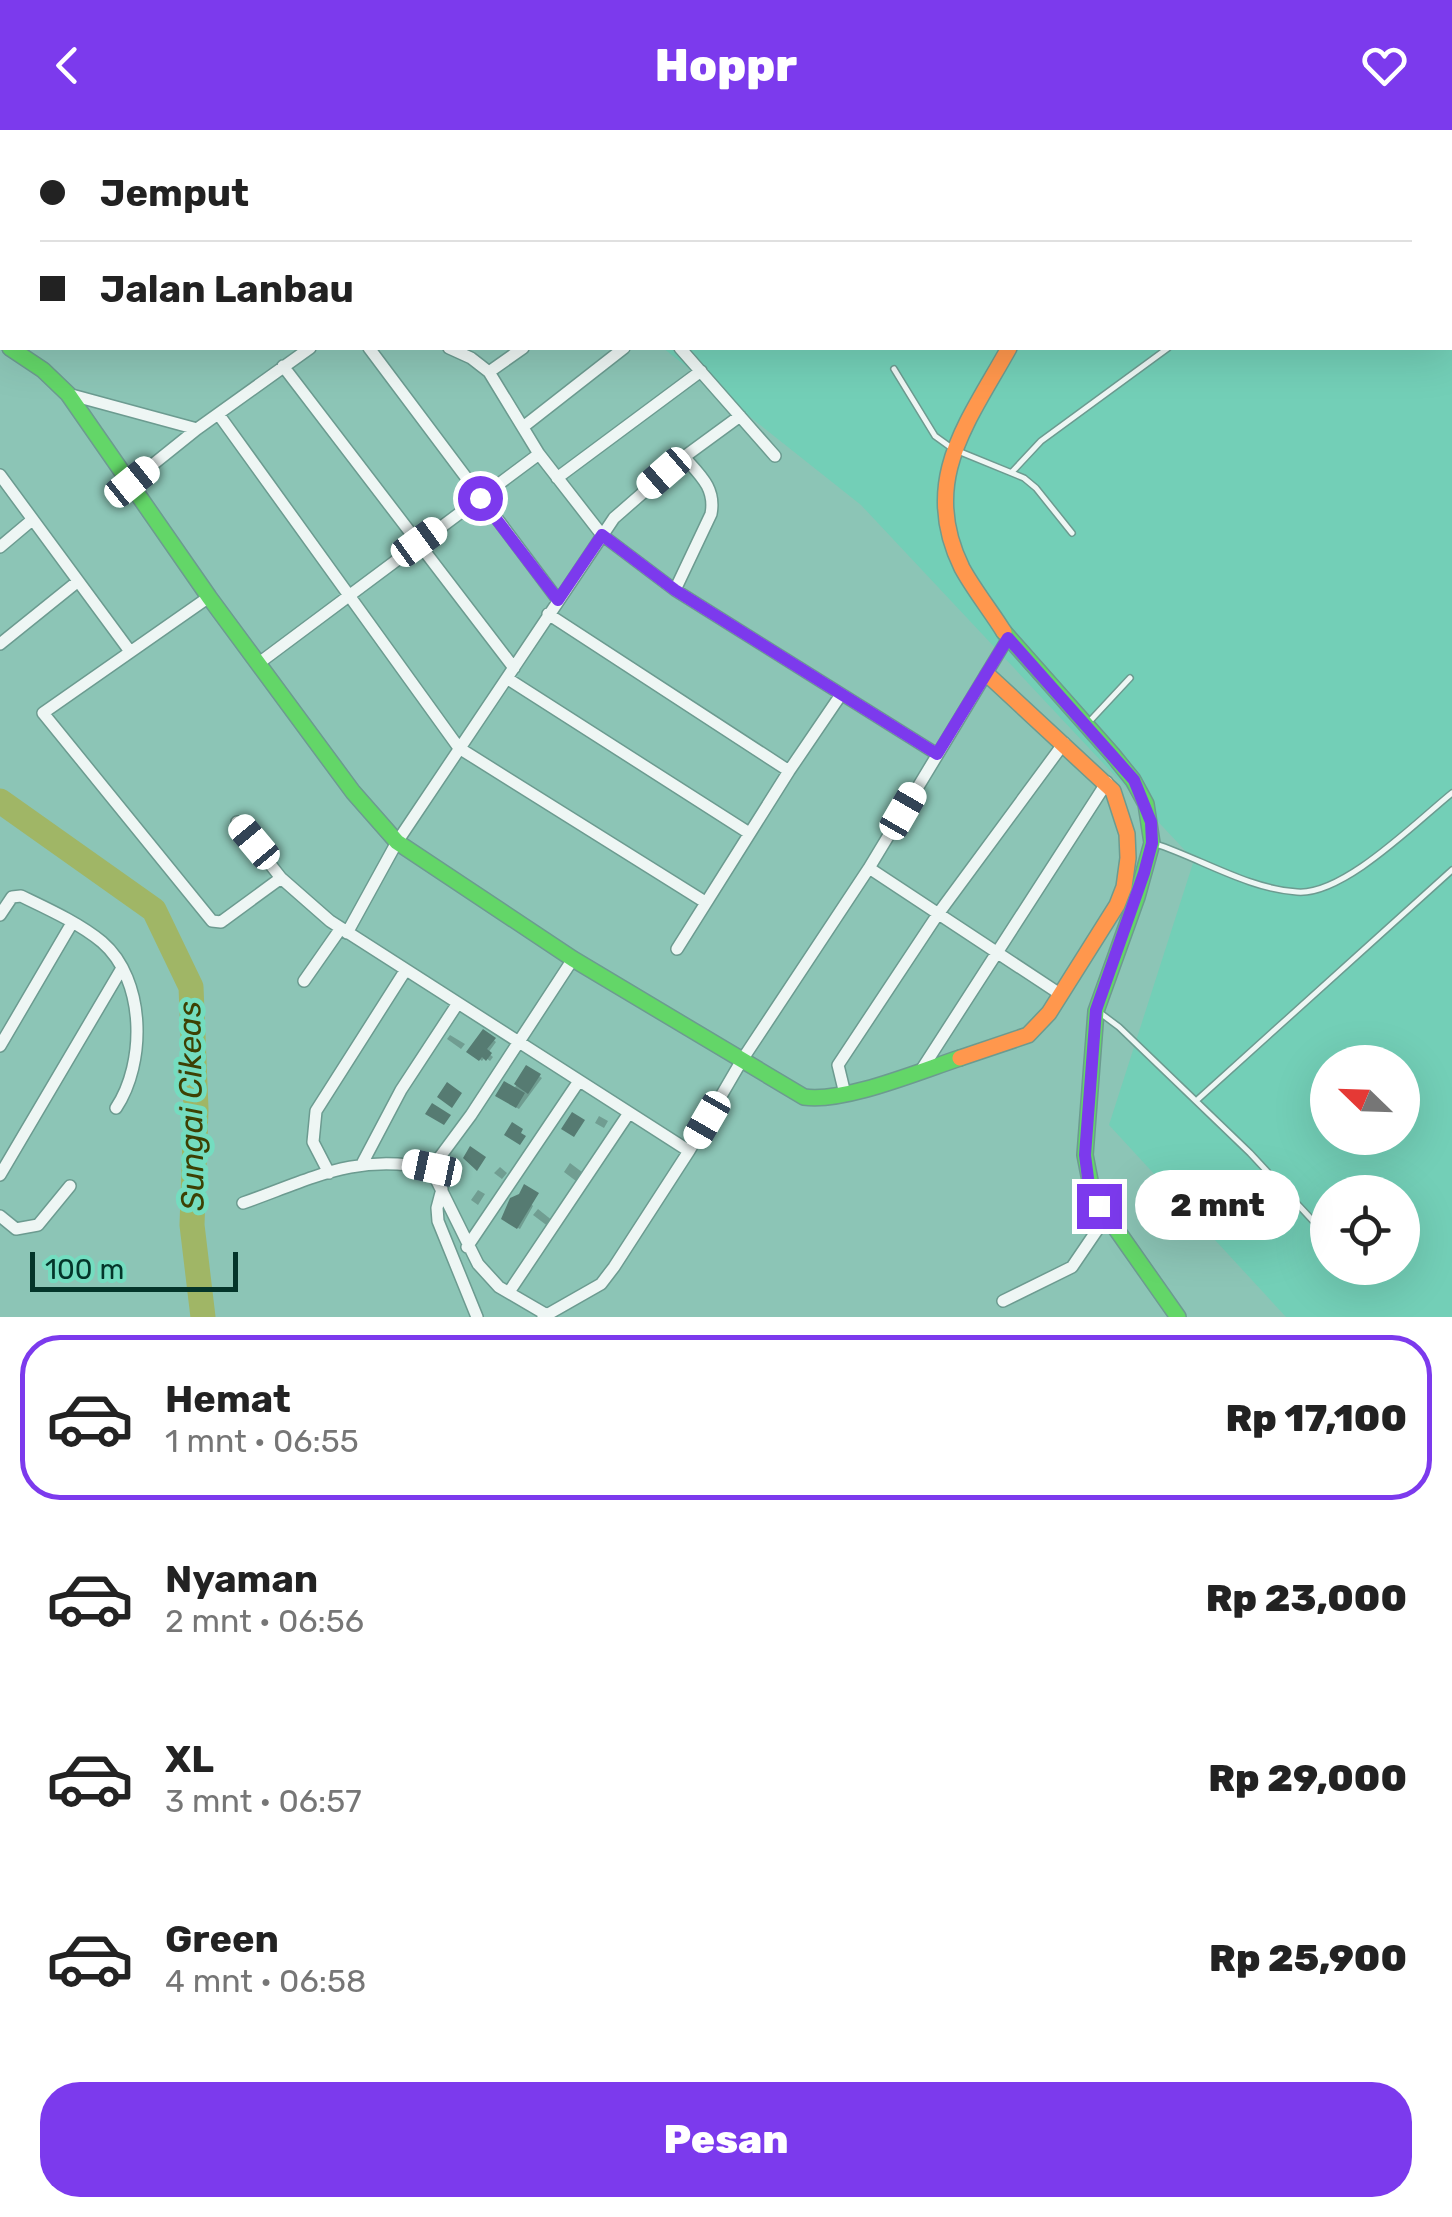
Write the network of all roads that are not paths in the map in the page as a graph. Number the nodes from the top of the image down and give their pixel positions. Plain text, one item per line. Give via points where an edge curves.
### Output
1 (13, 350) edge
2 (307, 350) edge
3 (371, 350) edge
4 (453, 350) edge
5 (520, 350) edge
6 (621, 350) edge
7 (682, 350) edge
8 (1008, 350) edge
9 (1165, 350) edge
10 (284, 366) junction
11 (894, 369) dead end
12 (701, 371) junction
13 (489, 372) junction
14 (68, 394) junction
15 (219, 415) junction
16 (740, 416) junction
17 (523, 427) junction
18 (197, 429) junction
19 (953, 449) junction
20 (540, 454) junction
21 (684, 456) junction
22 (775, 456) dead end
23 (1012, 472) junction
24 (0, 475) edge
25 (557, 478) junction
26 (132, 482) junction
27 (480, 498) junction
28 (32, 520) junction
29 (1072, 533) dead end
30 (602, 535) junction
31 (419, 542) junction
32 (0, 548) edge
33 (77, 582) junction
34 (675, 590) junction
35 (209, 597) junction
36 (348, 597) junction
37 (558, 600) junction
38 (548, 614) junction
39 (1008, 638) junction
40 (0, 644) edge
41 (129, 650) junction
42 (259, 663) junction
43 (511, 674) junction
44 (988, 675) junction
45 (1130, 678) dead end
46 (840, 696) junction
47 (1087, 725) junction
48 (1064, 744) junction
49 (459, 748) junction
50 (937, 754) junction
51 (790, 770) junction
52 (1107, 782) junction
53 (1452, 793) edge
54 (238, 822) dead end
55 (749, 833) junction
56 (397, 842) junction
57 (1152, 843) junction
58 (869, 868) junction
59 (1452, 870) edge
60 (282, 878) junction
61 (705, 902) junction
62 (938, 914) junction
63 (0, 915) edge
64 (72, 924) junction
65 (344, 930) junction
66 (678, 948) dead end
67 (995, 952) junction
68 (573, 959) junction
69 (122, 968) junction
70 (405, 971) junction
71 (304, 980) dead end
72 (1060, 994) junction
73 (458, 1003) junction
74 (1096, 1010) junction
75 (516, 1042) junction
76 (0, 1046) edge
77 (742, 1060) junction
78 (920, 1072) junction
79 (579, 1081) junction
80 (845, 1094) junction
81 (1196, 1101) junction
82 (116, 1108) dead end
83 (629, 1113) junction
84 (689, 1151) junction
85 (363, 1162) junction
86 (432, 1168) junction
87 (330, 1173) junction
88 (0, 1175) edge
89 (70, 1186) dead end
90 (442, 1189) junction
91 (243, 1203) dead end
92 (0, 1216) edge
93 (1106, 1217) junction
94 (1310, 1218) edge
95 (468, 1247) junction
96 (509, 1292) junction
97 (1003, 1301) dead end
98 (545, 1316) edge
99 (477, 1317) edge
100 (1178, 1317) edge

1 - 14 street
2 - 10 street
3 - 27 street
4 - 13 street
5 - 13 street
6 - 17 street
7 - 12 street
8 - 19 street
9 - 23 lane via 1041,442
10 - 15 street
10 - 31 street
11 - 19 lane via 935,436
12 - 16 street
12 - 25 street
13 - 17 street
14 - 18 street
14 - 26 street
15 - 18 street
15 - 36 street
16 - 21 street
16 - 22 street
17 - 20 street
18 - 26 street
19 - 23 lane
19 - 39 street via 945,516 962,566
20 - 25 street
20 - 27 street
21 - 30 street
21 - 34 street via 713,503
23 - 29 lane via 1036,488
24 - 28 street
25 - 30 street
26 - 35 street
27 - 31 street
27 - 37 street
28 - 32 street
28 - 33 street
30 - 34 street
30 - 37 street
31 - 36 street
31 - 43 street
33 - 40 street
33 - 41 street
34 - 46 street
35 - 41 street
35 - 42 street
36 - 42 street
36 - 49 street
37 - 38 street
38 - 43 street
38 - 51 street
39 - 44 street
39 - 47 street
41 - 60 street via 46,708 44,717 212,921 221,922
42 - 56 street
43 - 49 street
43 - 55 street
44 - 48 street
44 - 50 street
45 - 47 lane
46 - 50 street
46 - 51 street
47 - 57 street via 1134,780
48 - 52 street
48 - 62 street
49 - 56 street
49 - 61 street
50 - 58 street
51 - 55 street
52 - 67 street
52 - 72 street via 1127,834 1128,872 1117,904
53 - 57 lane via 1322,890 1298,893 1254,882
54 - 60 street
55 - 61 street
56 - 65 street
56 - 68 street
57 - 74 street
58 - 62 street
58 - 77 street
59 - 81 lane
60 - 65 street
61 - 66 street
62 - 67 street
62 - 80 street via 838,1064
63 - 64 street via 17,895
64 - 69 street via 101,941
64 - 76 street
65 - 70 street
65 - 71 street
67 - 72 street
67 - 78 street
68 - 75 street
68 - 77 street
69 - 82 street via 136,1026 135,1060
69 - 88 street
70 - 73 street
70 - 87 street via 316,1111 313,1142
72 - 78 street via 1028,1034
73 - 75 street
73 - 85 street
74 - 81 lane
74 - 93 street via 1085,1155 1089,1186
75 - 79 street
75 - 86 street
77 - 80 street via 804,1097
77 - 84 street
78 - 80 street
79 - 83 street
79 - 95 street
81 - 94 lane
83 - 84 street
83 - 96 street
84 - 98 street via 600,1284
85 - 86 street
85 - 87 street
86 - 90 street
87 - 91 street
89 - 92 street via 38,1225 23,1230
90 - 95 street
90 - 99 street via 438,1220
93 - 97 street via 1072,1267
93 - 100 street
95 - 96 street via 488,1277
96 - 98 street

